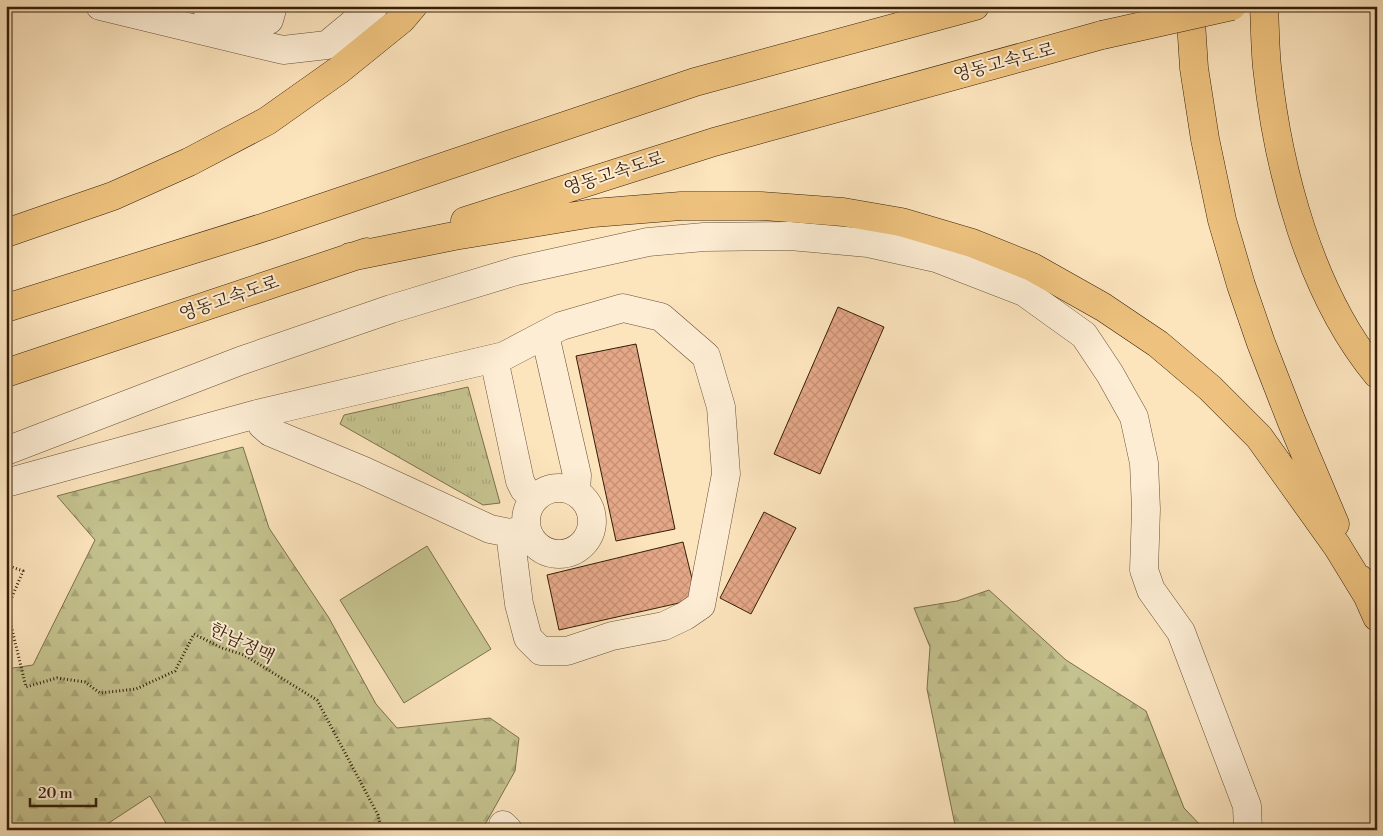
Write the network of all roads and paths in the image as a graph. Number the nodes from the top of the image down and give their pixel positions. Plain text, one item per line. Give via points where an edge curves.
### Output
1 (100, 6) edge
2 (206, 6) edge
3 (272, 6) edge
4 (374, 6) edge
5 (413, 6) edge
6 (975, 6) edge
7 (1190, 6) edge
8 (1232, 6) edge
9 (1264, 6) edge
10 (6, 233) edge
11 (350, 257) junction
12 (6, 308) edge
13 (545, 334) junction
14 (494, 359) junction
15 (6, 373) edge
16 (1377, 374) edge
17 (257, 414) junction
18 (6, 451) edge
19 (6, 483) edge
20 (576, 492) junction
21 (534, 499) junction
22 (518, 531) junction
23 (6, 565) edge
24 (1372, 606) edge
25 (381, 830) edge
26 (1248, 830) edge

1 - 4 street via 283,50 327,45
2 - 3 street via 269,20
5 - 10 highway via 402,19 339,70 267,121 189,162 130,188
6 - 12 highway via 695,82 265,227
7 - 24 highway via 1194,68 1205,139 1222,220 1241,285 1291,420
8 - 11 highway, 영동고속도로, bridge via 1102,35 714,142
9 - 16 highway via 1267,66 1276,132 1293,204 1314,265 1341,323
11 - 15 highway, 영동고속도로
11 - 24 highway via 593,213 681,206 761,206 843,212 901,222 972,243 1032,267 1103,307 1158,344 1210,388 1258,437 1337,546
13 - 14 street
13 - 20 street via 577,475
13 - 22 street via 561,326 623,308 661,317 706,356 721,407 726,474 701,605 664,626 612,636 567,651 541,651 528,638 519,604
14 - 17 street
14 - 21 street via 520,482
17 - 19 street
17 - 22 street via 270,432 490,529
18 - 26 street via 240,361 392,309 516,271 648,242 704,237 790,236 868,243 936,258 1024,292 1084,335 1134,417 1144,462 1144,570 1150,590 1181,632 1247,806
20 - 21 street via 555,488
20 - 22 street via 587,504 592,519 591,530 579,547 559,554 548,552
21 - 22 street
23 - 25 path, 한남정맥 via 23,571 7,609 26,687 57,678 84,682 100,693 136,689 175,671 194,634 244,655 317,700 378,815

